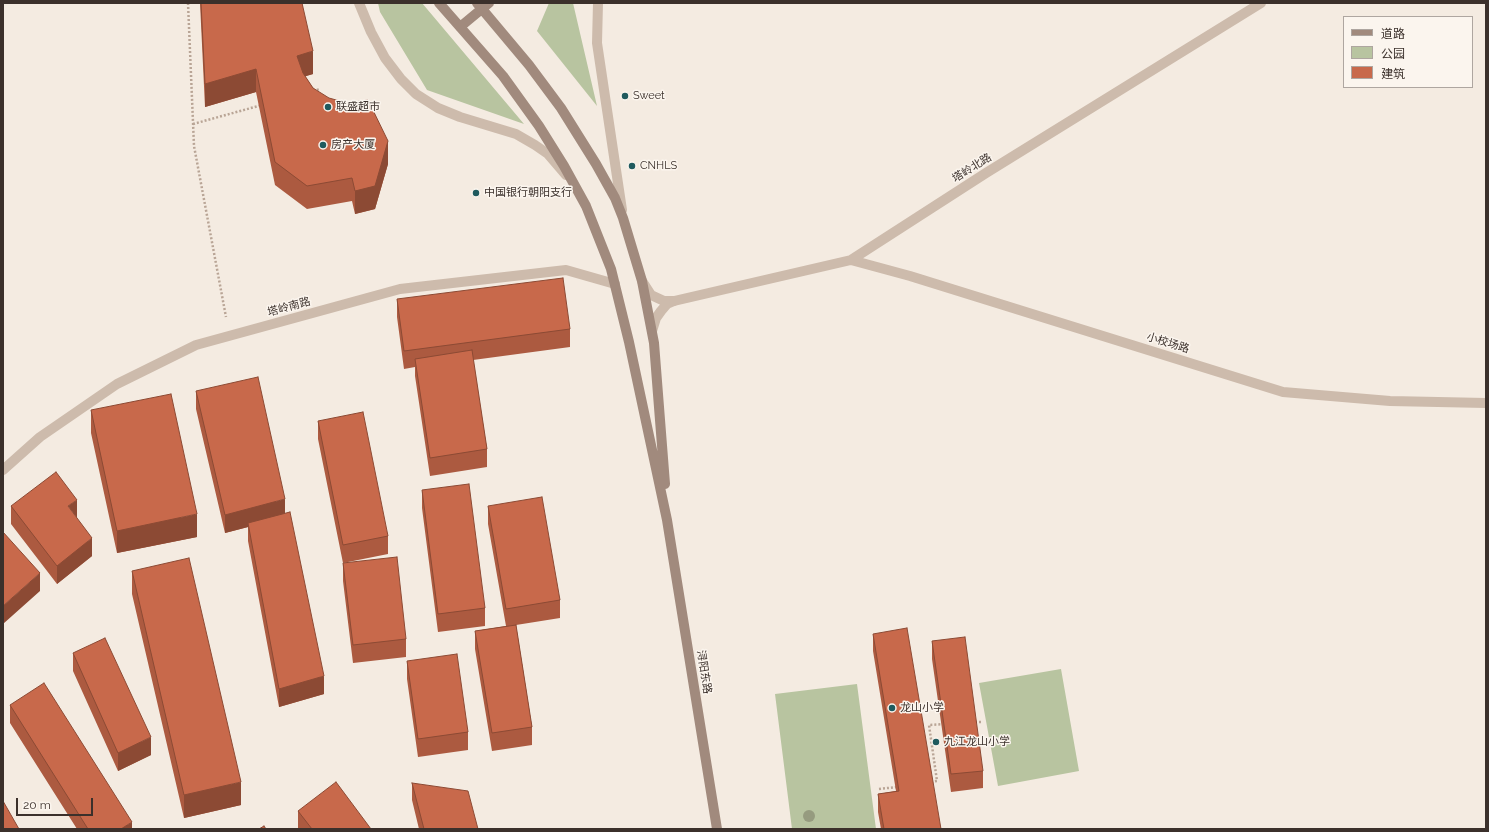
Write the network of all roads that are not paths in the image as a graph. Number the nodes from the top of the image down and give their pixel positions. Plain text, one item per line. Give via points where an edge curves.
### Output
1 (359, 3) edge
2 (439, 3) edge
3 (598, 3) edge
4 (1261, 3) edge
5 (483, 5) edge
6 (460, 27) junction
7 (575, 186) junction
8 (623, 218) junction
9 (851, 260) junction
10 (642, 281) junction
11 (615, 284) junction
12 (674, 301) junction
13 (652, 331) junction
14 (1486, 403) edge
15 (3, 470) edge
16 (667, 520) junction
17 (717, 829) edge

1 - 7 street via 385,58 416,94 438,108 460,117 516,134 548,154
2 - 6 main road
3 - 8 street via 597,43
4 - 9 street, 塔岭北路 via 986,173
5 - 6 main road
5 - 8 main road via 561,108 596,164
6 - 7 main road via 503,76 535,120
7 - 11 main road via 599,236
8 - 10 main road
9 - 12 street, 塔岭北路
9 - 14 street, 小校场路 via 1283,392 1390,401
10 - 12 street, 塔岭北路 via 651,295 664,301
10 - 13 main road
11 - 15 street, 塔岭南路 via 566,270 400,289 196,345 117,384 40,437
11 - 16 main road
12 - 13 street, 塔岭北路 via 661,311
13 - 16 main road
16 - 17 main road, 浔阳东路

